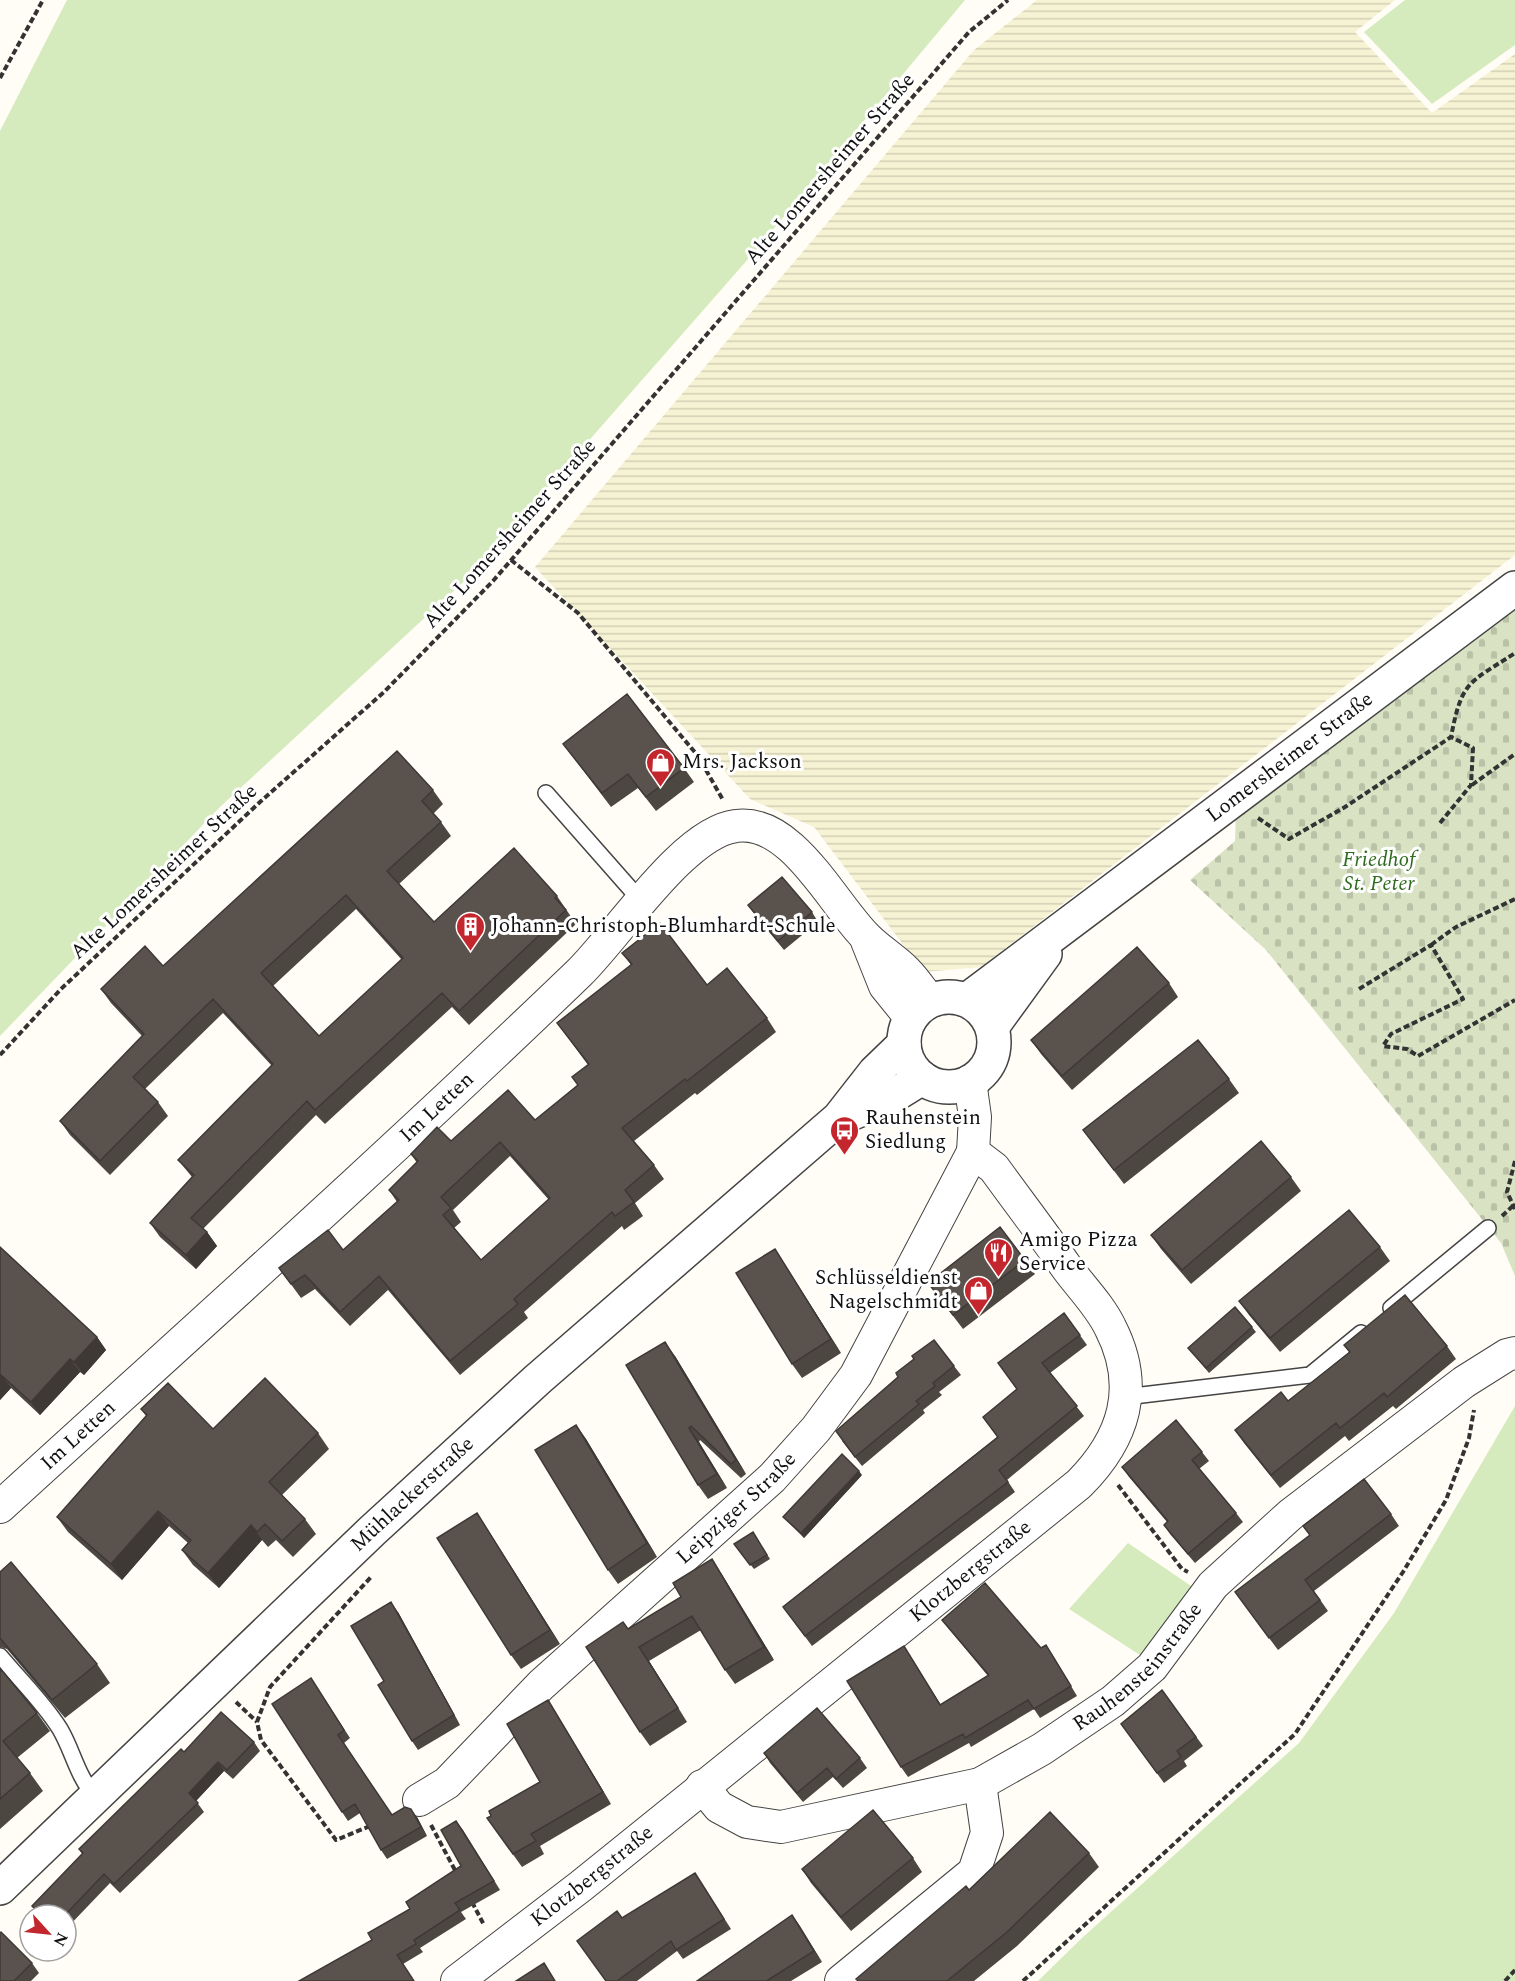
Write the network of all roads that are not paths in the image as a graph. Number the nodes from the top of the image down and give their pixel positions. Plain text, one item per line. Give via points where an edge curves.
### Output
1 (1515, 588) edge
2 (546, 793) dead end
3 (642, 902) junction
4 (1064, 929) junction
5 (967, 1000) junction
6 (915, 1021) junction
7 (992, 1027) junction
8 (922, 1078) junction
9 (970, 1081) junction
10 (839, 1119) junction
11 (973, 1152) junction
12 (1488, 1228) dead end
13 (1515, 1353) edge
14 (1125, 1396) junction
15 (0, 1507) edge
16 (0, 1656) edge
17 (980, 1784) junction
18 (702, 1786) junction
19 (95, 1796) junction
20 (419, 1800) dead end
21 (0, 1888) edge
22 (457, 1981) edge
23 (841, 1981) edge

1 - 4 street, Lomersheimer Straße
2 - 3 lane
3 - 6 street, Im Letten via 712,832 738,825 766,831 797,852 866,937 905,970
3 - 15 street, Im Letten via 591,962 439,1107
4 - 5 street, Lomersheimer Straße
4 - 7 street, Lomersheimer Straße
5 - 6 street via 955,997
5 - 7 street via 978,1007
6 - 8 street via 910,1063
6 - 10 street, Mühlackerstraße
7 - 9 street via 994,1040 988,1064
8 - 9 street via 946,1087
8 - 10 street, Mühlackerstraße via 893,1096
9 - 11 street via 975,1117
10 - 19 street, Mühlackerstraße via 442,1467
11 - 14 street, Klotzbergstraße via 994,1168 1110,1326 1125,1364
11 - 20 street, Leipziger Straße via 856,1375 816,1429 772,1478 541,1685 447,1783
12 - 14 lane via 1310,1375
13 - 17 street, Rauhensteinstraße via 1464,1382 1290,1515 1213,1585 1152,1666 1113,1701 1042,1749
14 - 18 street, Klotzbergstraße via 1119,1429 1101,1462
16 - 19 lane via 54,1720 80,1776
17 - 18 street, Rauhensteinstraße via 781,1827 747,1822 719,1806
17 - 23 street via 987,1833 974,1872
18 - 22 street, Klotzbergstraße
19 - 21 street, Mühlackerstraße

